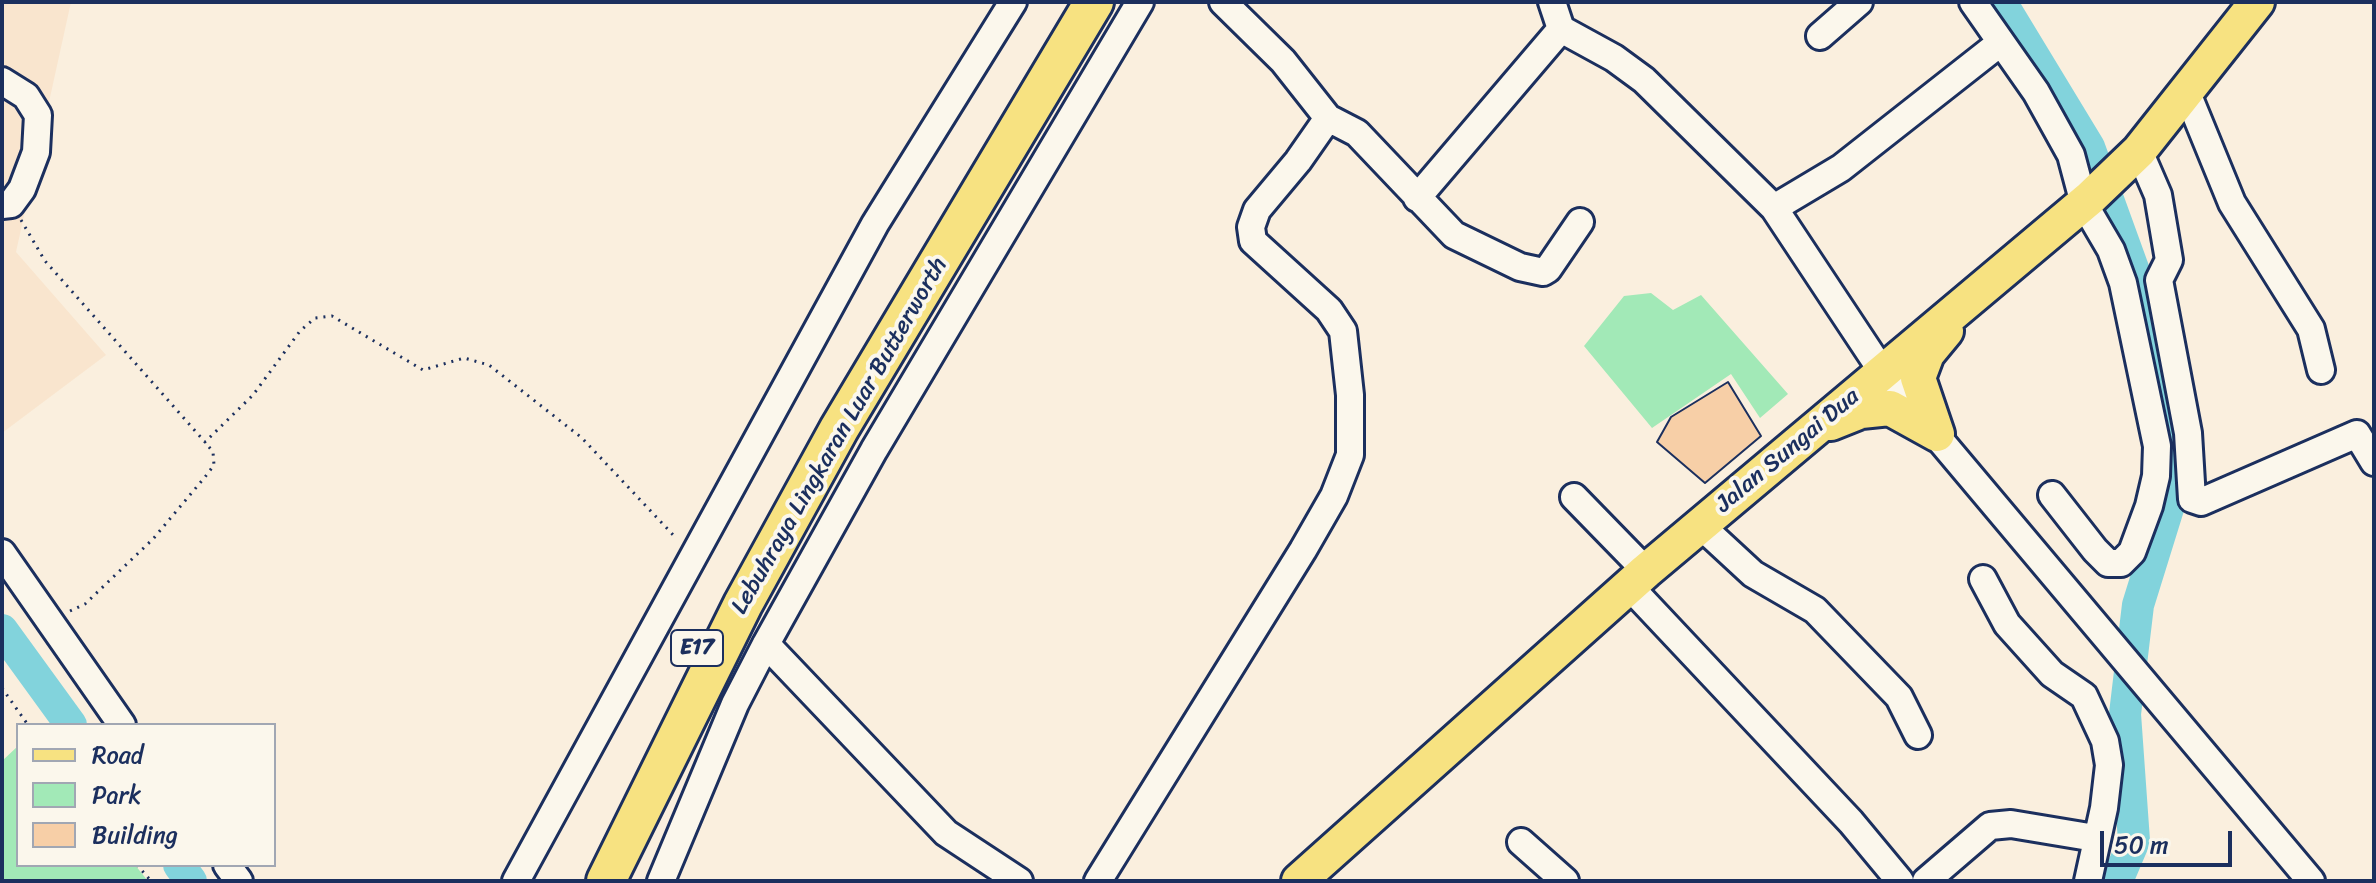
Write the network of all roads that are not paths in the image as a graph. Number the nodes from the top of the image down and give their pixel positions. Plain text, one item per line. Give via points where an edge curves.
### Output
1 (1013, 2) edge
2 (1066, 2) edge
3 (1094, 2) edge
4 (1140, 2) edge
5 (1223, 2) edge
6 (1552, 2) edge
7 (1859, 2) edge
8 (1973, 2) edge
9 (2257, 2) edge
10 (1561, 29) junction
11 (1820, 36) dead end
12 (2000, 43) junction
13 (2, 81) edge
14 (2187, 93) junction
15 (1328, 118) junction
16 (2135, 156) junction
17 (1417, 198) junction
18 (2087, 201) junction
19 (6, 204) edge
20 (1774, 208) junction
21 (1580, 222) dead end
22 (1969, 298) junction
23 (2321, 370) dead end
24 (1882, 371) junction
25 (829, 423) junction
26 (1811, 431) junction
27 (1937, 434) junction
28 (2374, 462) edge
29 (2052, 495) dead end
30 (1574, 497) dead end
31 (1700, 525) junction
32 (2, 553) edge
33 (1637, 578) junction
34 (1983, 579) dead end
35 (766, 644) junction
36 (121, 723) edge
37 (1918, 735) dead end
38 (2095, 838) junction
39 (1521, 842) dead end
40 (516, 881) edge
41 (580, 881) edge
42 (606, 881) edge
43 (661, 881) edge
44 (1019, 881) edge
45 (1098, 881) edge
46 (1299, 881) edge
47 (1565, 881) edge
48 (1900, 881) edge
49 (1926, 881) edge
50 (2088, 881) edge
51 (2311, 881) edge

1 - 40 street via 875,224
2 - 25 highway, Lebuhraya Lingkaran Luar Butterworth / E17
3 - 25 highway, Lebuhraya Lingkaran Luar Butterworth / E17
4 - 35 street via 874,450
5 - 15 street via 1283,61
6 - 10 street
7 - 11 street
8 - 12 street
9 - 14 main road, Jalan Sungai Dua
10 - 17 street
10 - 20 street via 1644,80
12 - 18 street via 2036,92 2071,155
12 - 20 street via 1841,168
13 - 19 street via 26,96 38,115 36,152 22,189
14 - 16 main road, Jalan Sungai Dua
14 - 23 street via 2232,203 2311,329
15 - 17 street via 1357,133
15 - 45 street via 1257,210 1251,227 1253,241 1329,310 1343,331 1350,455 1303,550
16 - 18 main road, Jalan Sungai Dua
16 - 28 street via 2158,195 2169,260 2159,280 2188,433 2192,499 2201,502 2357,434
17 - 21 street via 1454,235 1536,272 1548,269
18 - 22 main road, Jalan Sungai Dua
18 - 29 street via 2123,283 2157,446 2156,476 2132,552 2121,563 2108,563
20 - 24 street
22 - 24 main road, Jalan Sungai Dua
22 - 27 main road via 1927,354 1918,378
24 - 26 main road, Jalan Sungai Dua
24 - 27 street
25 - 41 highway, Lebuhraya Lingkaran Luar Butterworth / E17 via 725,592
25 - 42 highway, Lebuhraya Lingkaran Luar Butterworth / E17
26 - 27 main road via 1861,411 1890,408
26 - 31 main road, Jalan Sungai Dua
27 - 51 street
30 - 33 street
31 - 33 main road, Jalan Sungai Dua
31 - 37 street via 1753,574 1815,610 1899,697
32 - 36 street
33 - 46 main road, Jalan Sungai Dua
33 - 48 street
34 - 38 street via 2007,624 2052,674 2084,696 2105,741 2109,765
35 - 43 street via 735,704
35 - 44 street via 946,833
38 - 49 street via 2011,824 1990,826
38 - 50 street
39 - 47 street

